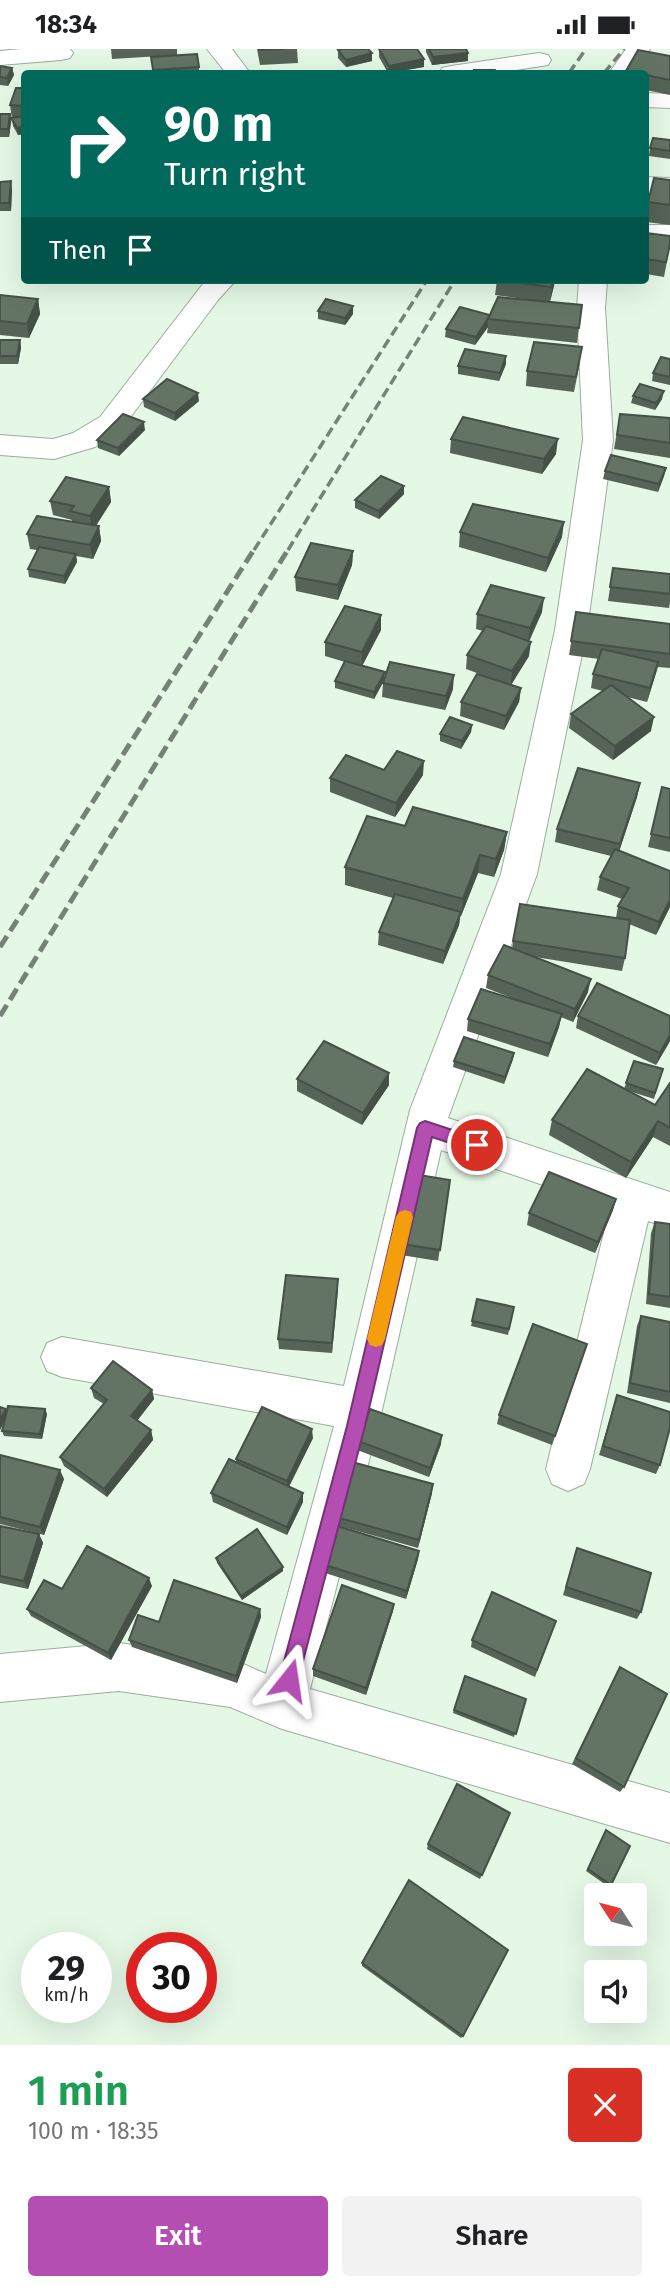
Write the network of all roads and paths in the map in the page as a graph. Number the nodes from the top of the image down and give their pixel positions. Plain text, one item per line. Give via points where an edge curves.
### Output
1 (219, 49) edge
2 (638, 49) edge
3 (0, 58) edge
4 (61, 59) edge
5 (538, 61) edge
6 (236, 70) edge
7 (473, 70) edge
8 (623, 70) edge
9 (649, 100) edge
10 (670, 101) edge
11 (649, 185) edge
12 (670, 186) edge
13 (649, 233) edge
14 (670, 233) edge
15 (218, 284) edge
16 (593, 284) edge
17 (0, 445) edge
18 (425, 1128) junction
19 (651, 1204) edge
20 (62, 1357) dead end
21 (359, 1410) junction
22 (568, 1469) dead end
23 (0, 1678) edge
24 (282, 1705) junction
25 (669, 1814) edge

1 - 6 street
2 - 8 street
3 - 4 street
5 - 7 street
9 - 10 street
11 - 12 street
13 - 14 street
15 - 17 street via 110,424 84,440 54,450
16 - 18 street via 598,440 571,630 519,874
18 - 19 street
18 - 21 street
19 - 22 street
20 - 21 street
21 - 24 street
23 - 24 street via 119,1667 232,1683
24 - 25 street

